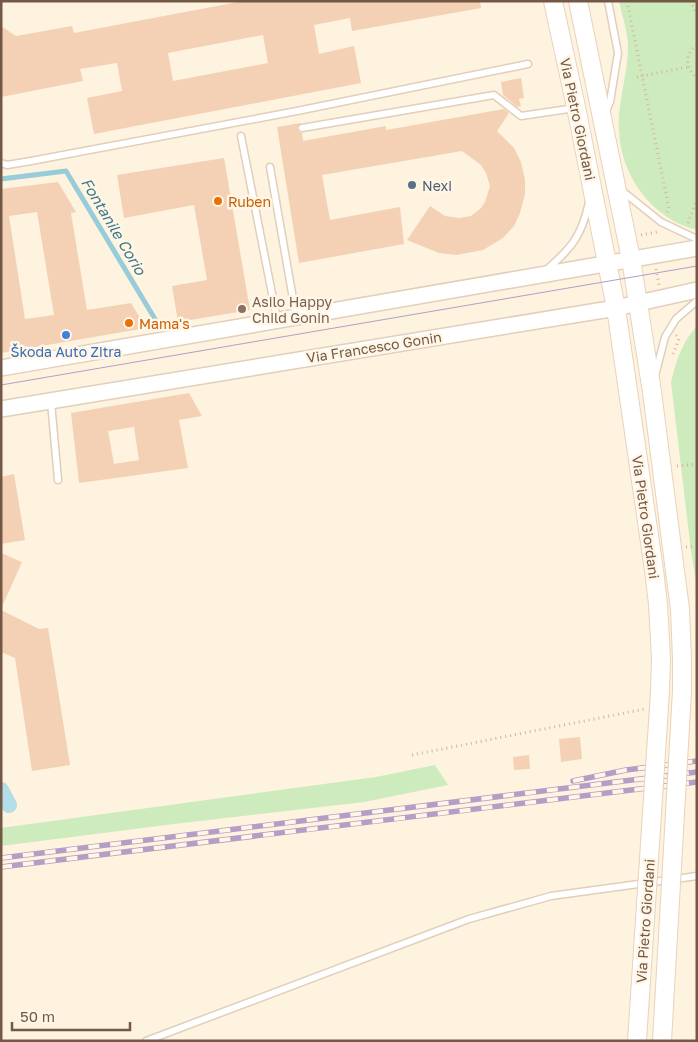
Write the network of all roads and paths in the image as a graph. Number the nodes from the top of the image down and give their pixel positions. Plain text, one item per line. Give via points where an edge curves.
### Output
1 (553, 1) edge
2 (578, 1) edge
3 (608, 1) edge
4 (627, 1) edge
5 (690, 1) edge
6 (697, 15) edge
7 (697, 45) edge
8 (528, 64) dead end
9 (688, 67) junction
10 (642, 75) junction
11 (637, 77) dead end
12 (697, 78) edge
13 (576, 107) junction
14 (603, 119) junction
15 (302, 128) dead end
16 (241, 136) dead end
17 (1, 163) edge
18 (270, 167) dead end
19 (617, 186) junction
20 (592, 188) junction
21 (697, 199) edge
22 (669, 209) dead end
23 (688, 223) dead end
24 (659, 232) dead end
25 (639, 235) dead end
26 (697, 239) edge
27 (697, 248) edge
28 (632, 259) junction
29 (608, 264) junction
30 (540, 275) junction
31 (697, 290) edge
32 (697, 301) edge
33 (638, 304) junction
34 (616, 308) junction
35 (296, 317) junction
36 (277, 320) junction
37 (1, 368) edge
38 (652, 392) junction
39 (51, 401) junction
40 (1, 409) edge
41 (697, 464) edge
42 (674, 466) dead end
43 (58, 480) dead end
44 (649, 708) dead end
45 (412, 755) dead end
46 (697, 876) edge
47 (146, 1041) edge
48 (637, 1041) edge
49 (662, 1041) edge

1 - 13 main road, Via Pietro Giordani
2 - 14 main road, Via Pietro Giordani
3 - 14 lane, Via Pietro Giordani via 618,53 610,102
4 - 10 path
5 - 6 path
7 - 9 path via 687,59
8 - 17 lane via 40,160
9 - 10 path
9 - 12 path
10 - 11 path
10 - 22 path
13 - 15 lane via 521,116 494,95
13 - 20 main road, Via Pietro Giordani
14 - 19 main road, Via Pietro Giordani
16 - 36 lane
18 - 35 lane
19 - 26 lane, Via Pietro Giordani via 665,225
19 - 28 main road, Via Pietro Giordani
20 - 29 main road, Via Pietro Giordani
20 - 30 lane via 586,220 575,242
21 - 23 path
24 - 25 path
27 - 28 street
28 - 29 street
28 - 33 main road, Via Pietro Giordani
29 - 30 street
29 - 34 main road, Via Pietro Giordani
30 - 35 street
31 - 33 street, Via Francesco Gonin
32 - 38 lane, Via Pietro Giordani via 676,319 665,337
33 - 34 street, Via Francesco Gonin
33 - 38 main road, Via Pietro Giordani
34 - 39 street, Via Francesco Gonin
34 - 48 main road, Via Pietro Giordani, bridge via 654,570 660,658
35 - 36 street
36 - 37 street
38 - 49 main road, Via Pietro Giordani, bridge via 680,608 682,659
39 - 40 street, Via Francesco Gonin
39 - 43 lane
41 - 42 path
44 - 45 path
46 - 47 lane via 551,896 469,919

